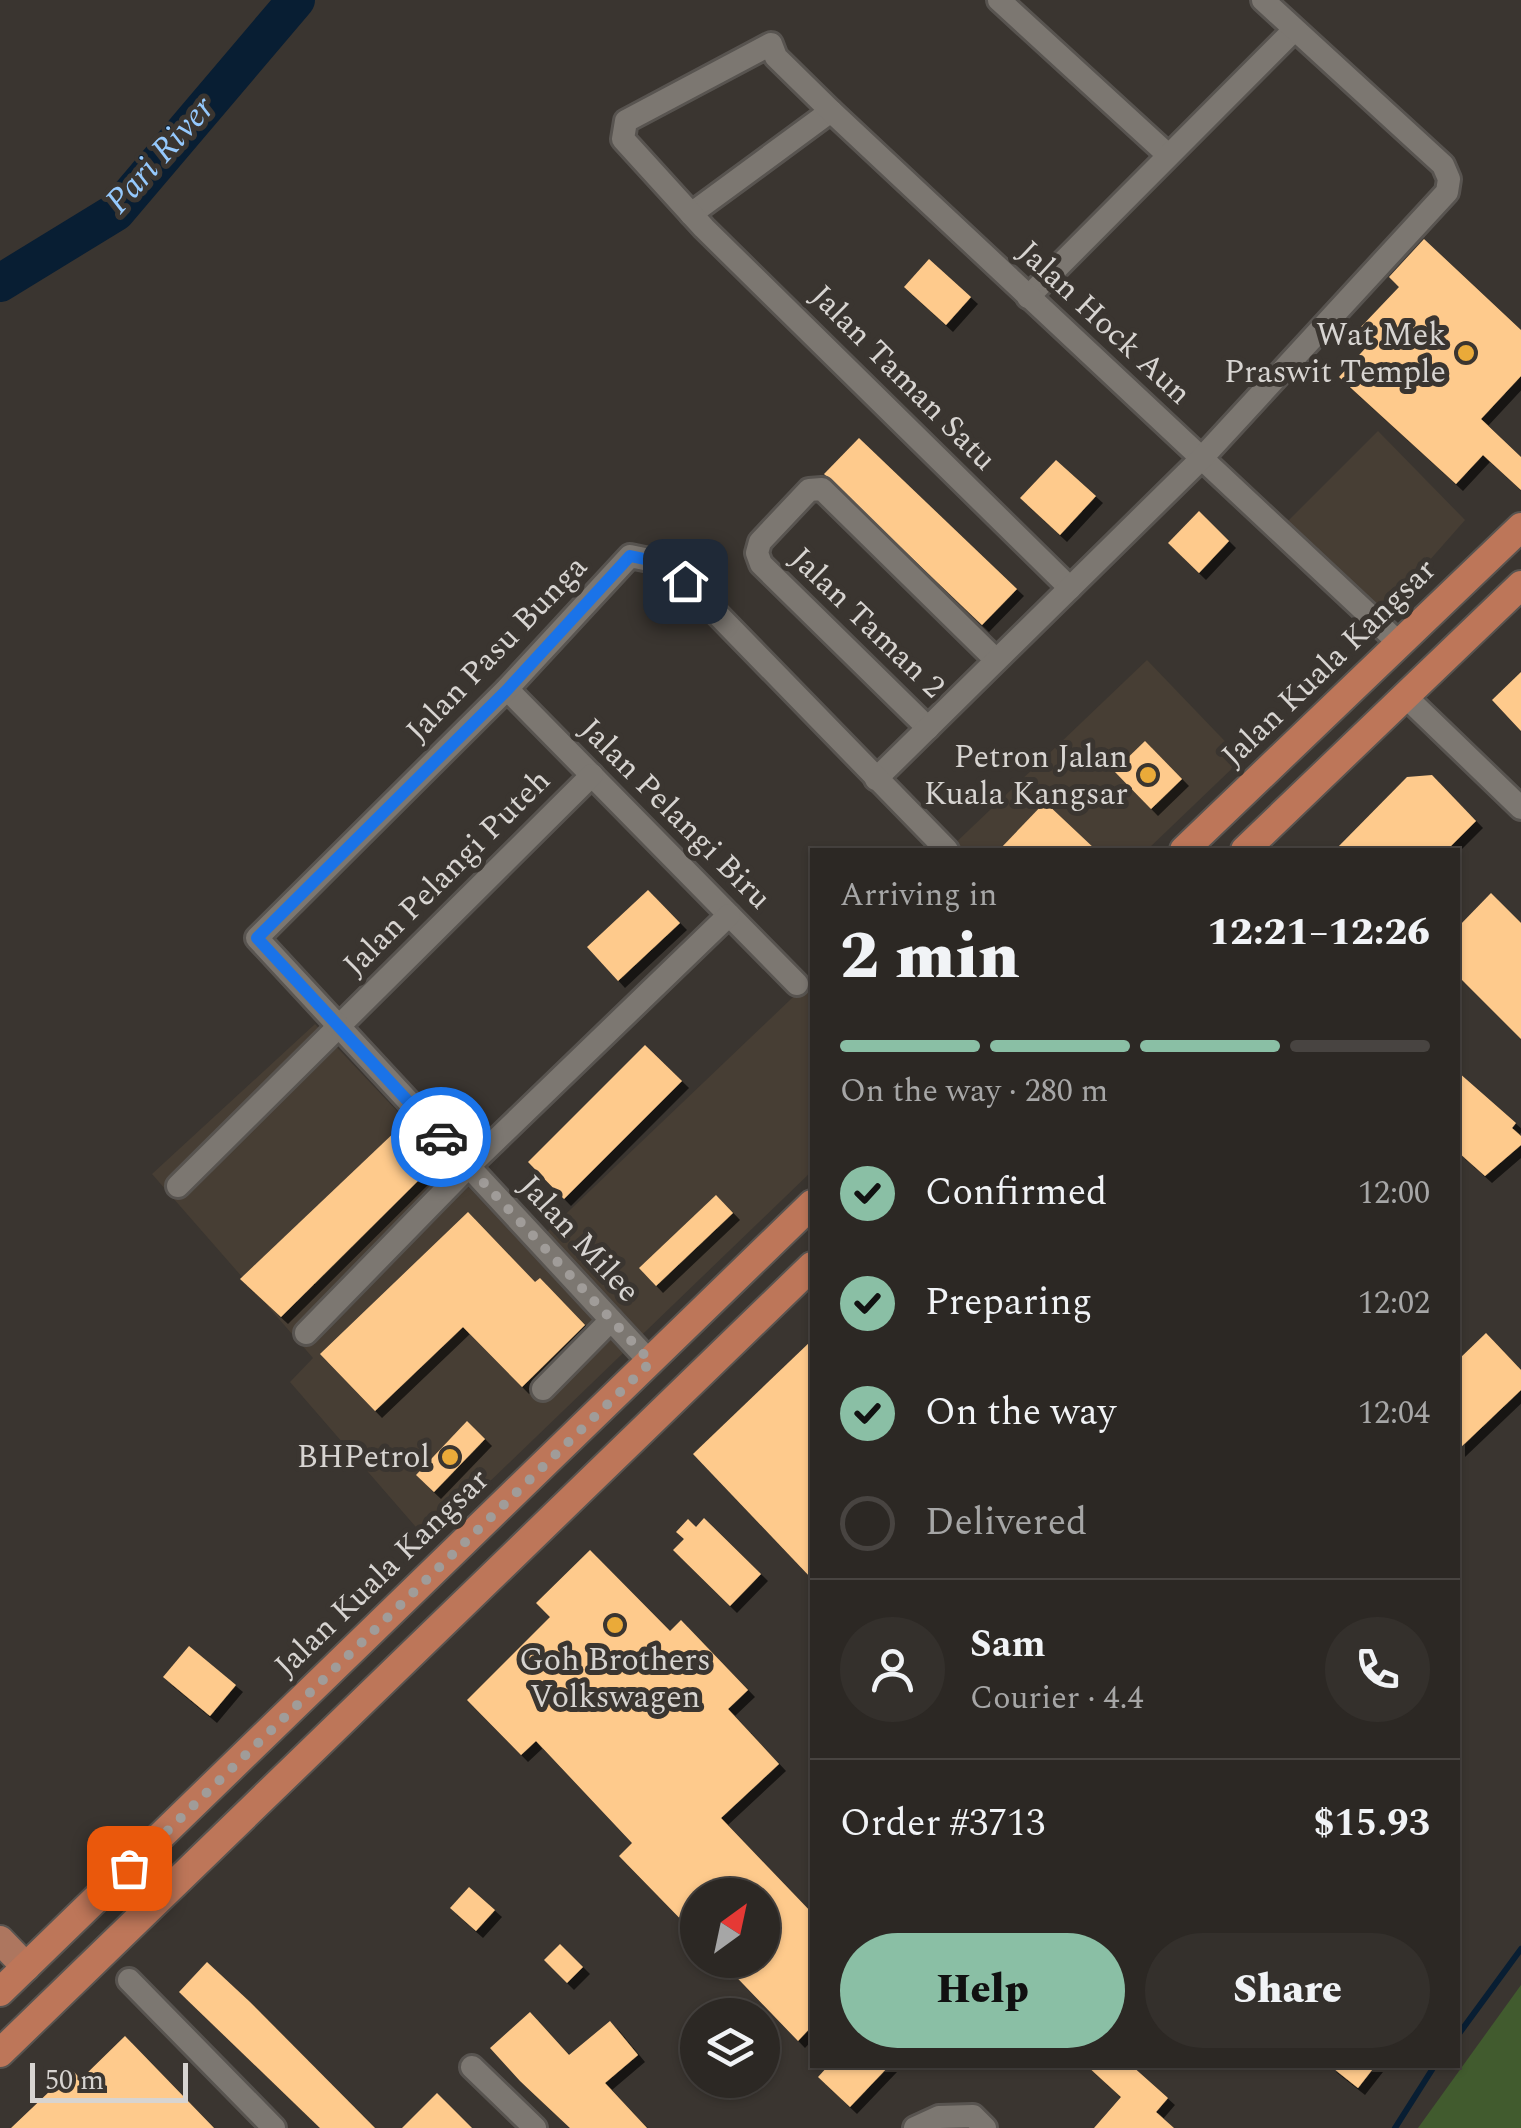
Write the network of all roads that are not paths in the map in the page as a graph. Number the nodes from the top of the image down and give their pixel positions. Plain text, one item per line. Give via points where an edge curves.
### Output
1 (999, 0) edge
2 (1263, 0) edge
3 (1294, 30) junction
4 (771, 44) joint
5 (831, 111) junction
6 (1167, 154) junction
7 (691, 214) junction
8 (1028, 297) junction
9 (1201, 459) junction
10 (1521, 527) edge
11 (1521, 585) edge
12 (1070, 588) junction
13 (1400, 644) junction
14 (996, 660) junction
15 (507, 690) junction
16 (1406, 696) junction
17 (928, 728) junction
18 (592, 776) junction
19 (876, 779) junction
20 (1521, 808) edge
21 (945, 848) edge
22 (1186, 848) edge
23 (1247, 848) edge
24 (729, 915) junction
25 (257, 938) joint
26 (797, 984) dead end
27 (339, 1027) junction
28 (468, 1167) junction
29 (178, 1186) dead end
30 (810, 1206) edge
31 (810, 1268) edge
32 (611, 1320) junction
33 (306, 1333) dead end
34 (651, 1362) junction
35 (543, 1389) dead end
36 (171, 1888) junction
37 (0, 1940) edge
38 (26, 1967) junction
39 (129, 1980) dead end
40 (0, 1992) edge
41 (0, 2035) edge
42 (0, 2054) edge
43 (472, 2066) dead end
44 (274, 2128) edge
45 (535, 2128) edge
46 (916, 2128) edge
47 (984, 2128) edge

1 - 6 street
2 - 3 street
3 - 6 street
3 - 9 street via 1443,164 1450,179 1447,192
4 - 5 street, Jalan Hock Aun
4 - 7 street, Jalan Taman Satu via 626,121 621,132
5 - 7 street
5 - 8 street, Jalan Hock Aun
6 - 8 street
7 - 12 street, Jalan Taman Satu
8 - 9 street, Jalan Hock Aun
9 - 12 street
9 - 13 street, Jalan Hock Aun
10 - 13 highway, Jalan Kuala Kangsar
11 - 16 highway
12 - 14 street
13 - 22 highway, Jalan Kuala Kangsar
14 - 17 street
14 - 17 street, Jalan Taman 2 via 822,489 809,490 760,542 762,564
15 - 18 street, Jalan Pelangi Biru
15 - 19 street, Jalan Pasu Bunga via 630,556 654,561 685,581
15 - 25 street, Jalan Pasu Bunga
16 - 20 street
16 - 23 highway
17 - 19 street
18 - 24 street, Jalan Pelangi Biru
18 - 27 street, Jalan Pelangi Puteh
19 - 21 street, Jalan Pasu Bunga
24 - 26 street, Jalan Pelangi Biru
24 - 28 street
25 - 27 street, Jalan Milee
27 - 28 street, Jalan Milee
27 - 29 street, Jalan Pelangi Puteh
28 - 32 street, Jalan Milee
28 - 33 street
30 - 34 highway, Jalan Kuala Kangsar
31 - 36 highway
32 - 34 street, Jalan Milee
32 - 35 street
34 - 38 highway, Jalan Kuala Kangsar
36 - 38 highway via 138,1903 62,1969
36 - 42 highway
37 - 38 main road
38 - 40 highway, Jalan Kuala Kangsar
38 - 41 highway via 25,2004
39 - 44 street
43 - 45 street
46 - 47 street via 939,2116 974,2116

